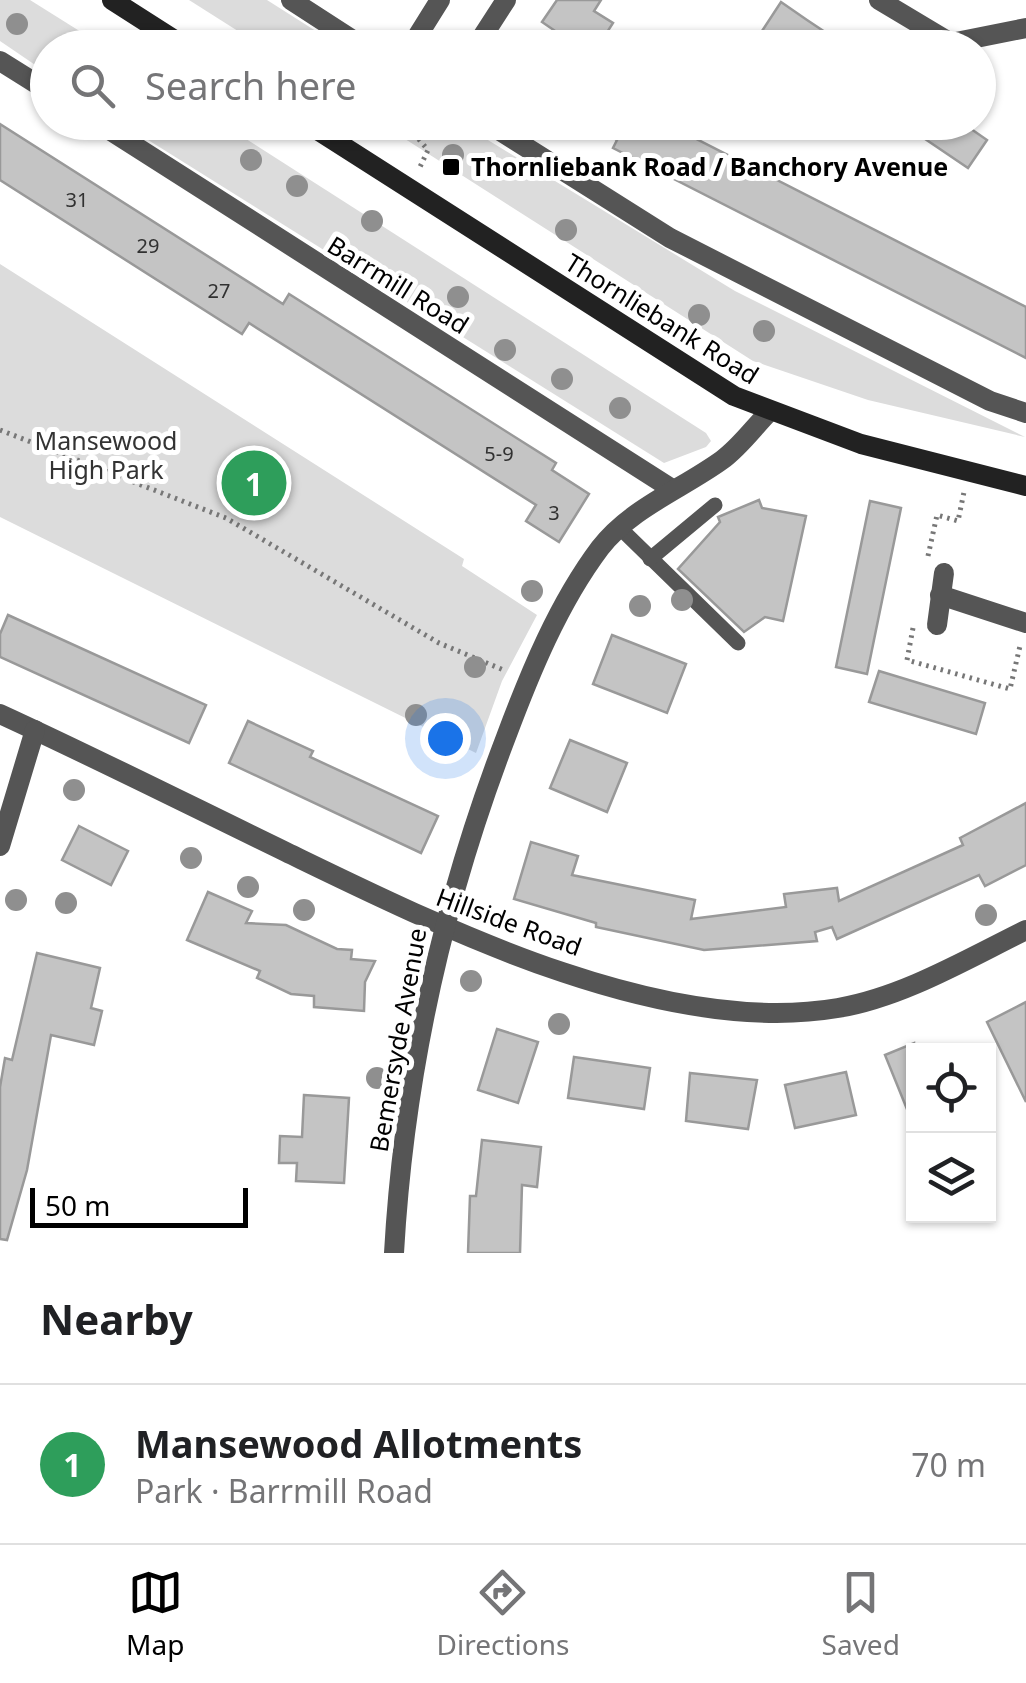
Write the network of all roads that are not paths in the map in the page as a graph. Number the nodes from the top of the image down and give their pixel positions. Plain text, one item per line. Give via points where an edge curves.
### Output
1 (112, 0) edge
2 (291, 0) edge
3 (440, 0) edge
4 (506, 0) edge
5 (879, 0) edge
6 (1026, 28) edge
7 (159, 30) edge
8 (338, 30) edge
9 (421, 30) edge
10 (486, 30) edge
11 (928, 30) edge
12 (996, 34) edge
13 (0, 60) edge
14 (30, 79) edge
15 (125, 140) edge
16 (333, 140) edge
17 (515, 140) edge
18 (770, 411) junction
19 (1026, 414) edge
20 (1026, 486) edge
21 (672, 489) junction
22 (715, 505) dead end
23 (621, 529) junction
24 (650, 559) junction
25 (944, 573) road end
26 (940, 595) junction
27 (938, 624) dead end
28 (1024, 632) edge
29 (738, 642) dead end
30 (0, 714) edge
31 (34, 730) junction
32 (0, 846) edge
33 (443, 928) junction
34 (1026, 930) edge
35 (394, 1253) edge

1 - 7 main road
2 - 8 street
3 - 9 street
4 - 10 street
5 - 11 street
6 - 12 street
13 - 14 street
15 - 21 street, Barrmill Road
16 - 18 main road, Thornliebank Road via 734,396
17 - 19 street via 670,238
18 - 20 main road, Thornliebank Road via 861,444
18 - 21 street, Bemersyde Avenue via 728,456
21 - 23 street, Bemersyde Avenue
22 - 24 lane
23 - 24 lane
23 - 33 street, Bemersyde Avenue via 572,592 528,680 481,801
24 - 29 lane
25 - 26 street
26 - 27 street
26 - 28 street
30 - 31 street, Hillside Road
31 - 32 street
31 - 33 street, Hillside Road
33 - 34 street, Hillside Road via 622,990 715,1010 779,1014 868,1002
33 - 35 street, Bemersyde Avenue via 408,1099

